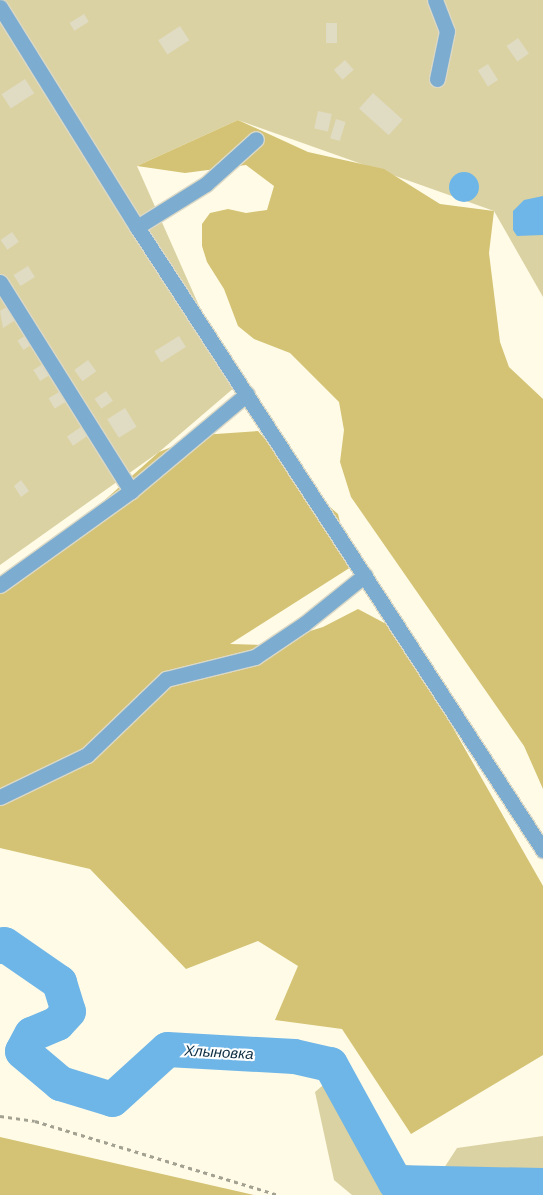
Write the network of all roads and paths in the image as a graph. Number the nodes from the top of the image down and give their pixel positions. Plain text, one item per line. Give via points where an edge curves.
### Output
1 (435, 0) edge
2 (0, 7) edge
3 (437, 79) dead end
4 (256, 139) dead end
5 (137, 227) junction
6 (0, 282) edge
7 (247, 394) junction
8 (131, 491) junction
9 (364, 575) junction
10 (0, 585) edge
11 (0, 797) edge
12 (543, 850) edge
13 (0, 1116) edge
14 (279, 1195) edge

1 - 3 street via 447,31
2 - 5 street
4 - 5 street via 206,184
5 - 7 street
6 - 8 street
7 - 8 street
7 - 9 street
8 - 10 street
9 - 11 street via 304,624 255,657 166,679 88,755
9 - 12 street
13 - 14 path via 36,1121

